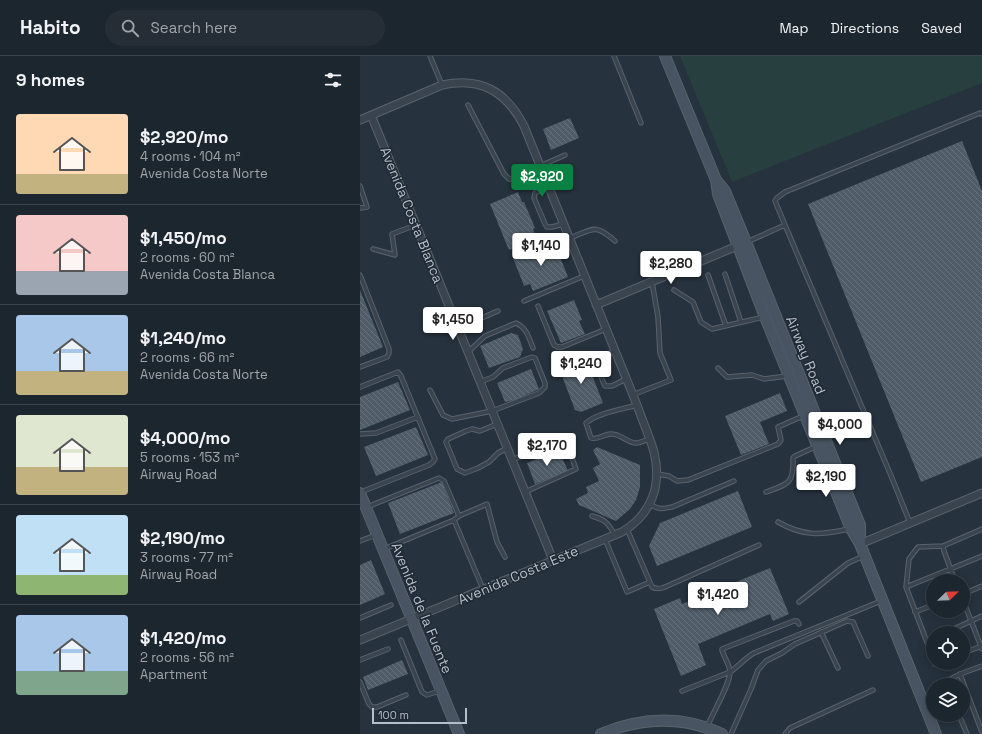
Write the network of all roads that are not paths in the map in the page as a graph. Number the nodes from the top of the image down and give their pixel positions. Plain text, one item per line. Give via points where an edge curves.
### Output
1 (430, 56) edge
2 (614, 56) edge
3 (665, 56) edge
4 (442, 84) junction
5 (468, 105) dead end
6 (982, 114) edge
7 (371, 115) junction
8 (361, 118) edge
9 (641, 123) dead end
10 (565, 155) dead end
11 (541, 167) junction
12 (360, 186) edge
13 (548, 187) junction
14 (360, 208) edge
15 (563, 224) junction
16 (416, 225) junction
17 (785, 225) junction
18 (569, 238) junction
19 (615, 241) dead end
20 (742, 244) junction
21 (373, 249) dead end
22 (725, 274) dead end
23 (360, 275) edge
24 (708, 275) dead end
25 (584, 276) junction
26 (652, 282) junction
27 (674, 290) dead end
28 (524, 300) dead end
29 (538, 306) dead end
30 (596, 306) junction
31 (498, 311) dead end
32 (765, 317) junction
33 (741, 322) junction
34 (726, 326) junction
35 (458, 328) junction
36 (606, 329) junction
37 (533, 348) dead end
38 (615, 351) junction
39 (468, 352) junction
40 (360, 367) edge
41 (718, 368) dead end
42 (788, 375) junction
43 (626, 379) junction
44 (480, 382) junction
45 (360, 387) edge
46 (430, 390) dead end
47 (632, 394) junction
48 (637, 405) junction
49 (492, 411) junction
50 (804, 416) junction
51 (418, 417) junction
52 (497, 424) junction
53 (360, 434) edge
54 (649, 439) junction
55 (816, 446) junction
56 (507, 448) junction
57 (512, 460) junction
58 (656, 474) junction
59 (734, 481) dead end
60 (525, 492) junction
61 (766, 492) dead end
62 (360, 493) edge
63 (982, 493) edge
64 (650, 504) junction
65 (366, 507) junction
66 (459, 516) junction
67 (592, 516) dead end
68 (454, 520) junction
69 (778, 522) dead end
70 (910, 523) junction
71 (628, 529) junction
72 (850, 529) junction
73 (982, 529) edge
74 (377, 534) junction
75 (615, 535) junction
76 (605, 539) junction
77 (360, 541) edge
78 (860, 544) junction
79 (759, 546) dead end
80 (943, 546) junction
81 (383, 549) junction
82 (865, 556) junction
83 (982, 556) edge
84 (505, 557) dead end
85 (553, 560) junction
86 (950, 569) junction
87 (952, 574) edge
88 (650, 582) junction
89 (906, 586) junction
90 (982, 586) edge
91 (483, 590) junction
92 (970, 591) edge
93 (882, 600) junction
94 (799, 602) dead end
95 (391, 605) dead end
96 (926, 608) edge
97 (915, 612) junction
98 (982, 616) edge
99 (360, 618) edge
100 (970, 618) edge
101 (411, 620) junction
102 (971, 621) junction
103 (799, 624) dead end
104 (960, 626) edge
105 (820, 632) junction
106 (926, 639) edge
107 (360, 640) edge
108 (401, 640) dead end
109 (982, 647) edge
110 (388, 648) dead end
111 (970, 651) edge
112 (868, 656) dead end
113 (360, 660) edge
114 (982, 666) edge
115 (838, 668) dead end
116 (730, 672) junction
117 (960, 674) junction
118 (952, 678) edge
119 (360, 682) edge
120 (441, 690) junction
121 (873, 690) dead end
122 (682, 691) dead end
123 (406, 695) dead end
124 (962, 722) edge
125 (707, 728) junction
126 (982, 732) edge
127 (459, 734) edge
128 (601, 734) edge
129 (722, 734) edge
130 (730, 734) edge
131 (785, 734) edge
132 (936, 734) edge
133 (967, 734) edge

1 - 4 lane
2 - 9 lane
3 - 20 street, Airway Road via 716,180 718,194
4 - 7 street
4 - 11 street, Avenida Costa Este via 473,83 497,92 518,115
5 - 11 lane via 509,179
6 - 17 lane via 785,192 775,201
7 - 8 street
7 - 16 street, Avenida Costa Blanca
10 - 11 lane
11 - 13 street, Avenida Costa Este
12 - 14 lane via 367,207
13 - 15 street, Avenida Costa Este
13 - 15 lane via 535,193 534,198 547,227
15 - 18 street, Avenida Costa Este
16 - 21 lane via 392,234 395,254
16 - 35 street, Avenida Costa Blanca
17 - 20 lane
17 - 70 lane
18 - 19 lane via 594,229 604,231
18 - 25 street, Avenida Costa Este
20 - 26 street
20 - 32 street, Airway Road
20 - 78 street, Airway Road via 860,526
22 - 33 lane
23 - 40 lane via 389,349 387,356
24 - 34 lane
25 - 28 lane
25 - 30 street, Avenida Costa Este
26 - 30 street
26 - 47 lane via 658,317 660,353 670,380
27 - 34 lane via 693,302 701,322 712,329
29 - 36 lane via 554,344 558,347
30 - 36 street, Avenida Costa Este
31 - 35 lane
32 - 33 lane
32 - 42 street, Airway Road
33 - 34 lane
35 - 39 street, Avenida Costa Blanca
36 - 38 street, Avenida Costa Este
37 - 39 lane via 526,330 516,323 485,336
38 - 43 street, Avenida Costa Este
38 - 43 lane via 600,357 596,361 597,368 605,386 612,386
39 - 44 street, Avenida Costa Blanca
41 - 42 lane via 727,377 752,375 764,379
42 - 50 street, Airway Road
43 - 47 street, Avenida Costa Este
44 - 49 street, Avenida Costa Blanca
44 - 49 lane via 493,377 503,368 532,356 535,358 545,387 539,393
45 - 51 lane via 398,372
46 - 49 lane via 443,415 452,419
47 - 48 street, Avenida Costa Este
48 - 54 street, Avenida Costa Este
48 - 54 lane via 590,419 586,423 587,427 591,438 594,439 610,434 620,435 637,443
49 - 52 street, Avenida Costa Blanca
50 - 55 street, Airway Road
50 - 58 lane via 778,427 780,443 764,450 682,481
51 - 53 lane via 376,433
51 - 62 lane via 433,462
52 - 56 street, Avenida Costa Blanca
52 - 56 lane via 480,431 472,429 448,439 446,442 457,469 464,473 478,468
54 - 58 street, Avenida Costa Este via 654,451
55 - 61 lane via 793,458 794,473 791,480
55 - 72 street, Airway Road
56 - 57 street, Avenida Costa Blanca
57 - 60 street, Avenida Costa Blanca
57 - 60 lane via 560,440 567,444 576,469
58 - 64 street, Avenida Costa Este
59 - 64 lane via 672,507 657,509
60 - 85 street, Avenida Costa Blanca
62 - 65 street, Avenida de la Fuente
63 - 70 street
64 - 71 street, Avenida Costa Este via 642,517
65 - 66 lane via 440,478 444,481
65 - 74 street, Avenida de la Fuente
66 - 68 lane
66 - 84 lane via 487,504 497,542
67 - 75 lane via 608,523
68 - 81 lane
68 - 91 lane
69 - 72 lane via 795,531 811,534
70 - 78 street
71 - 75 street, Avenida Costa Este
71 - 88 lane
72 - 78 street, Airway Road
73 - 80 lane
74 - 77 lane
74 - 81 street, Avenida de la Fuente
75 - 76 street, Avenida Costa Este
76 - 85 street, Avenida Costa Este
76 - 88 lane via 627,592
78 - 82 street, Airway Road
79 - 88 lane via 660,589 652,587
80 - 86 lane
80 - 89 lane via 918,547 909,559
81 - 101 street, Avenida de la Fuente
82 - 93 street, Airway Road
82 - 94 lane via 848,564
83 - 86 lane
85 - 91 street, Avenida Costa Este
86 - 87 lane
86 - 89 lane
89 - 97 lane
90 - 92 lane
91 - 101 street, Avenida Costa Este
93 - 116 lane via 754,653
93 - 132 street, Airway Road
95 - 99 lane
96 - 97 lane
97 - 106 lane
98 - 102 lane
100 - 102 lane
101 - 107 street, Avenida Costa Este
101 - 120 street, Avenida de la Fuente
102 - 104 lane
102 - 109 lane
103 - 116 lane via 794,621 722,649
105 - 112 lane via 847,620 853,622
105 - 115 lane
105 - 130 lane via 766,661 758,670
108 - 120 lane via 422,692 427,695
109 - 111 lane
110 - 113 lane
114 - 117 lane
116 - 122 lane
116 - 125 lane
117 - 118 lane
117 - 126 lane
119 - 123 lane via 372,707
120 - 127 street, Avenida de la Fuente
121 - 131 lane via 790,728
124 - 133 lane
125 - 128 street via 694,723 652,721 618,727
125 - 129 street

